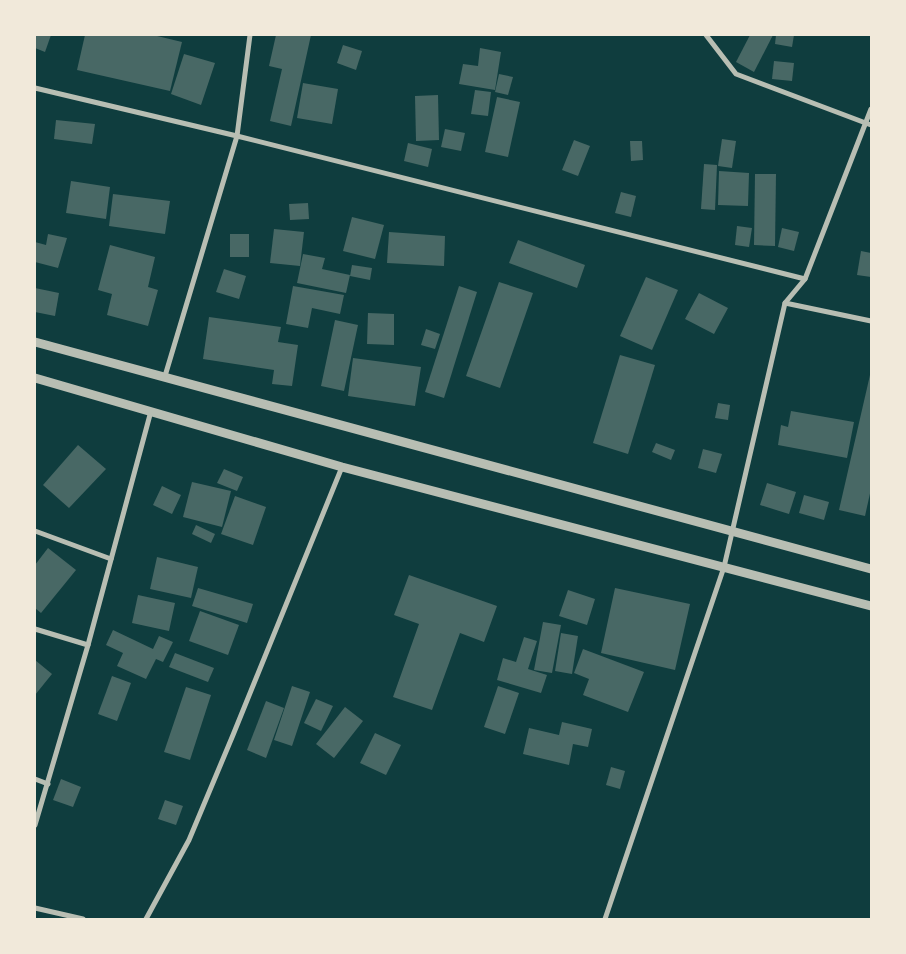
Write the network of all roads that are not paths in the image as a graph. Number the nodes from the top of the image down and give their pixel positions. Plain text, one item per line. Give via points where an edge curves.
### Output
1 (250, 35) edge
2 (706, 35) edge
3 (35, 88) edge
4 (871, 109) edge
5 (869, 124) edge
6 (237, 136) junction
7 (805, 279) junction
8 (785, 303) junction
9 (871, 321) edge
10 (35, 342) edge
11 (165, 376) junction
12 (35, 378) edge
13 (151, 411) junction
14 (342, 467) junction
15 (35, 531) edge
16 (733, 532) junction
17 (112, 558) junction
18 (724, 567) junction
19 (871, 569) edge
20 (871, 606) edge
21 (35, 629) edge
22 (88, 645) junction
23 (35, 779) edge
24 (48, 784) junction
25 (35, 825) edge
26 (35, 908) edge
27 (83, 919) edge
28 (146, 919) edge
29 (605, 919) edge

1 - 6 street
2 - 5 street via 736,74
3 - 6 street
4 - 5 street
5 - 7 street
6 - 7 street
6 - 11 street
7 - 8 street
8 - 9 street
8 - 16 street
10 - 11 street
11 - 16 street
12 - 13 street
13 - 14 street
13 - 17 street
14 - 18 street
14 - 28 street via 189,840
15 - 17 street
16 - 18 street
16 - 19 street
17 - 22 street
18 - 20 street
18 - 29 street
21 - 22 street
22 - 24 street
23 - 24 street
24 - 25 street
26 - 27 street

